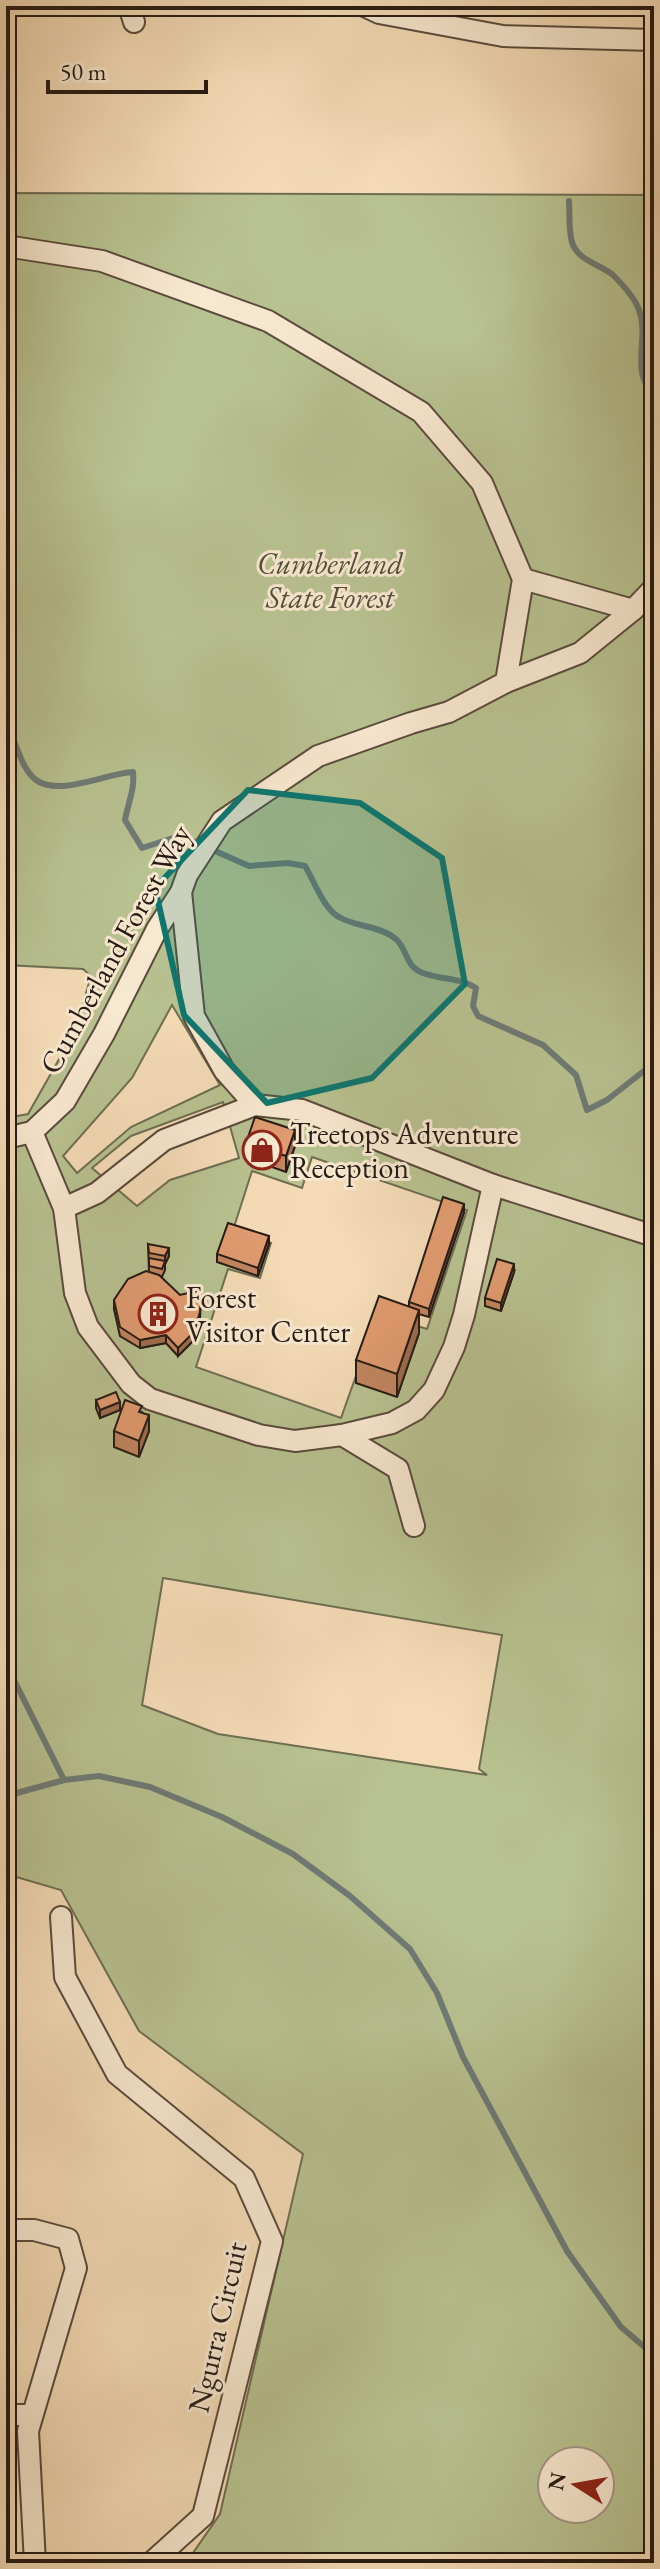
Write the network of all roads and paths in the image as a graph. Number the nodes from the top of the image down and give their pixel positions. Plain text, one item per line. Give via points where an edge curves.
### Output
1 (364, 6) edge
2 (654, 40) edge
3 (6, 246) edge
4 (523, 579) junction
5 (654, 588) edge
6 (633, 610) junction
7 (506, 682) junction
8 (181, 892) junction
9 (255, 1105) junction
10 (32, 1132) junction
11 (6, 1138) edge
12 (493, 1185) junction
13 (64, 1208) junction
14 (654, 1236) edge
15 (342, 1435) junction
16 (414, 1526) dead end
17 (61, 1917) dead end
18 (6, 2230) edge
19 (6, 2415) edge
20 (32, 2415) junction
21 (35, 2563) edge
22 (151, 2563) edge

1 - 2 street via 503,36
3 - 4 street via 102,261 268,321 421,412 482,483
4 - 6 street
4 - 7 street
5 - 6 street, Cumberland Forest Way
6 - 7 street, Cumberland Forest Way via 580,653
7 - 8 street, Cumberland Forest Way via 449,712 318,756 222,821
8 - 9 street via 194,1016 224,1070
8 - 10 street, Cumberland Forest Way via 65,1101
9 - 12 street via 302,1110
9 - 13 street via 164,1140 97,1193
10 - 11 street
10 - 13 street
12 - 14 street
12 - 15 street via 461,1326 434,1390 416,1410 392,1423
13 - 15 street via 75,1293 88,1327 131,1384 150,1399 259,1435 295,1441
15 - 16 street via 398,1469
17 - 22 street, Ngurra Circuit via 65,1977 117,2074 244,2178 272,2241 203,2516
18 - 20 street via 34,2230 68,2239 76,2268
19 - 20 street
20 - 21 street via 28,2431

